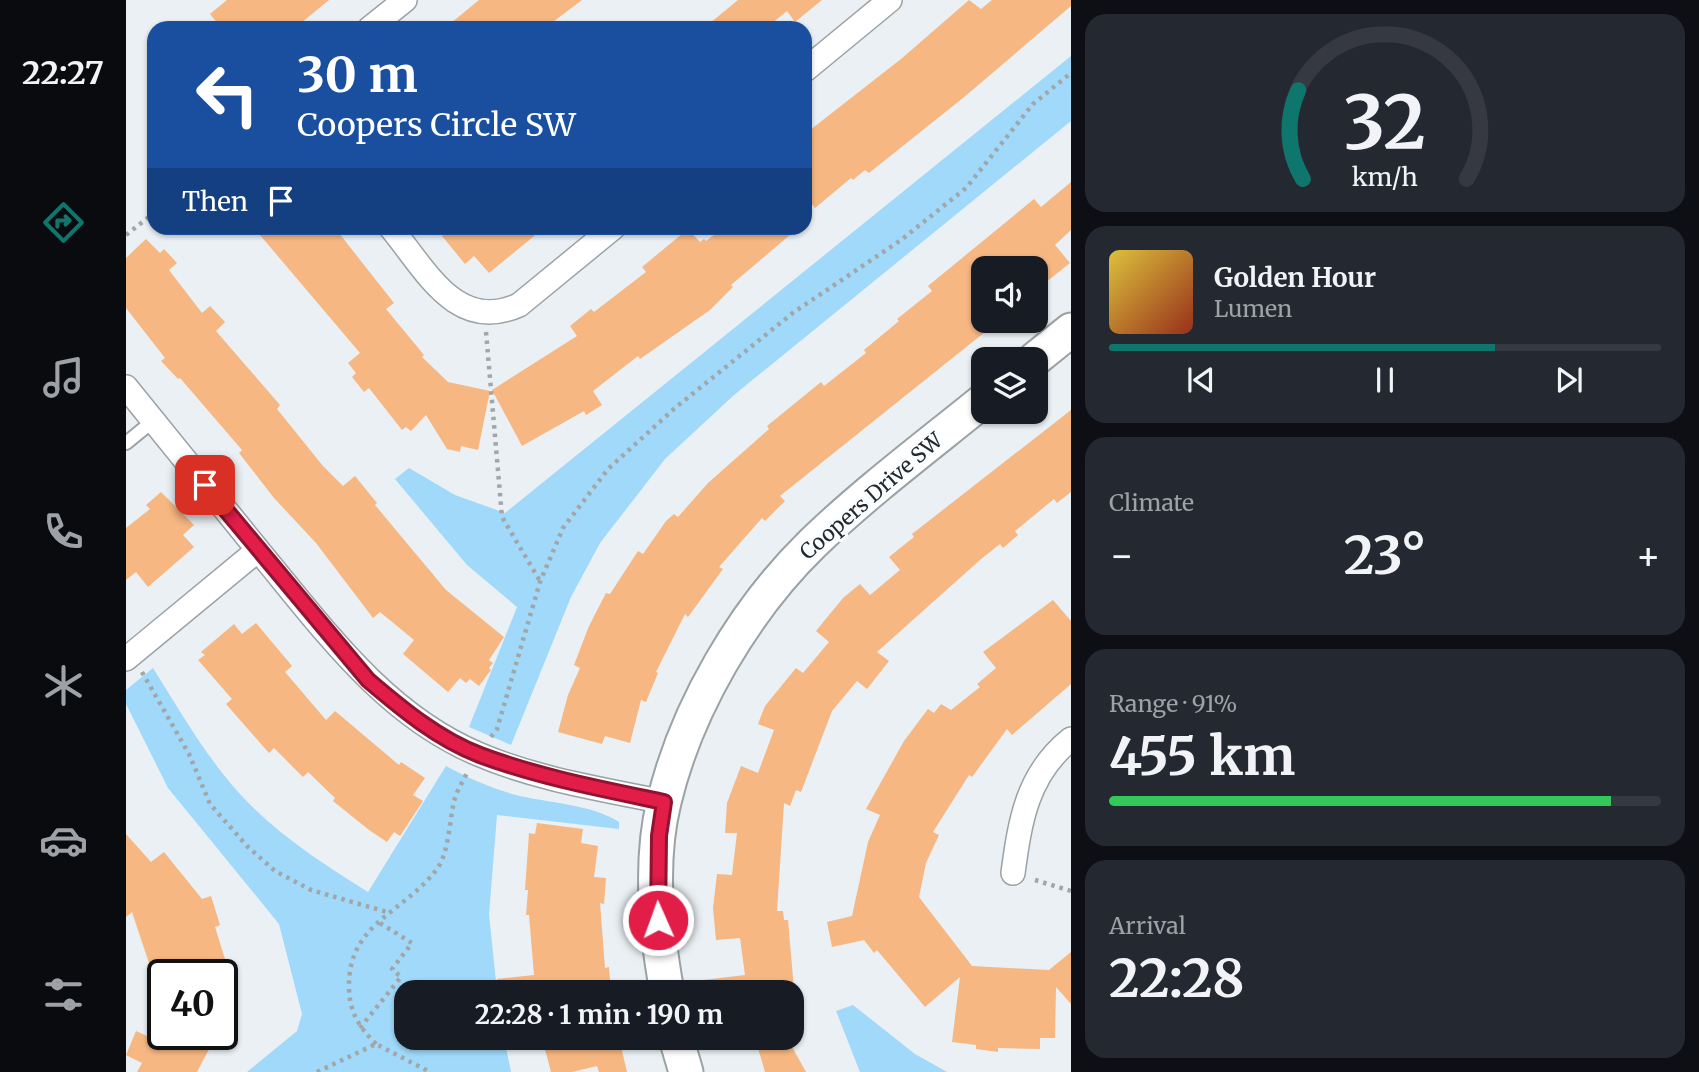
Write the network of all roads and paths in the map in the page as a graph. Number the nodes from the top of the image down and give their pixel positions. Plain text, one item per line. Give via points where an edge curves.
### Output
1 (405, 0) edge
2 (890, 0) edge
3 (379, 21) edge
4 (812, 64) edge
5 (1071, 73) edge
6 (147, 218) edge
7 (126, 235) edge
8 (397, 235) edge
9 (604, 235) edge
10 (486, 314) junction
11 (1071, 331) edge
12 (1048, 349) edge
13 (126, 387) edge
14 (971, 410) edge
15 (153, 421) junction
16 (126, 443) edge
17 (258, 550) junction
18 (540, 582) junction
19 (129, 656) edge
20 (1071, 739) edge
21 (479, 755) junction
22 (664, 802) junction
23 (1013, 873) joint
24 (1071, 891) edge
25 (388, 912) junction
26 (378, 922) junction
27 (666, 980) edge
28 (360, 1028) junction
29 (376, 1044) junction
30 (680, 1050) edge
31 (317, 1072) edge
32 (430, 1072) edge
33 (686, 1072) edge

1 - 3 street
2 - 4 street
5 - 18 path via 1033,104 966,188 901,240 794,312 608,469 563,528
6 - 7 path
8 - 10 street via 447,297
9 - 10 street via 519,305
10 - 18 path via 486,361 502,517
11 - 12 street
13 - 15 street
14 - 22 street, Coopers Drive SW via 812,545 761,602 723,658 693,721
15 - 16 lane
15 - 17 street
17 - 19 street
17 - 21 street via 368,680 400,707
18 - 21 path via 497,729
19 - 25 path via 189,754 210,804 247,846 275,871 311,890
20 - 23 street via 1037,776 1025,802
21 - 22 street via 557,779
21 - 25 path via 454,798 438,867
22 - 27 street, Coopers Drive SW via 656,898
23 - 24 path
25 - 26 path
26 - 28 path via 354,950 348,973 353,1015
26 - 28 path via 412,943 392,969 401,977
28 - 29 path
29 - 31 path
29 - 32 path
30 - 33 street

